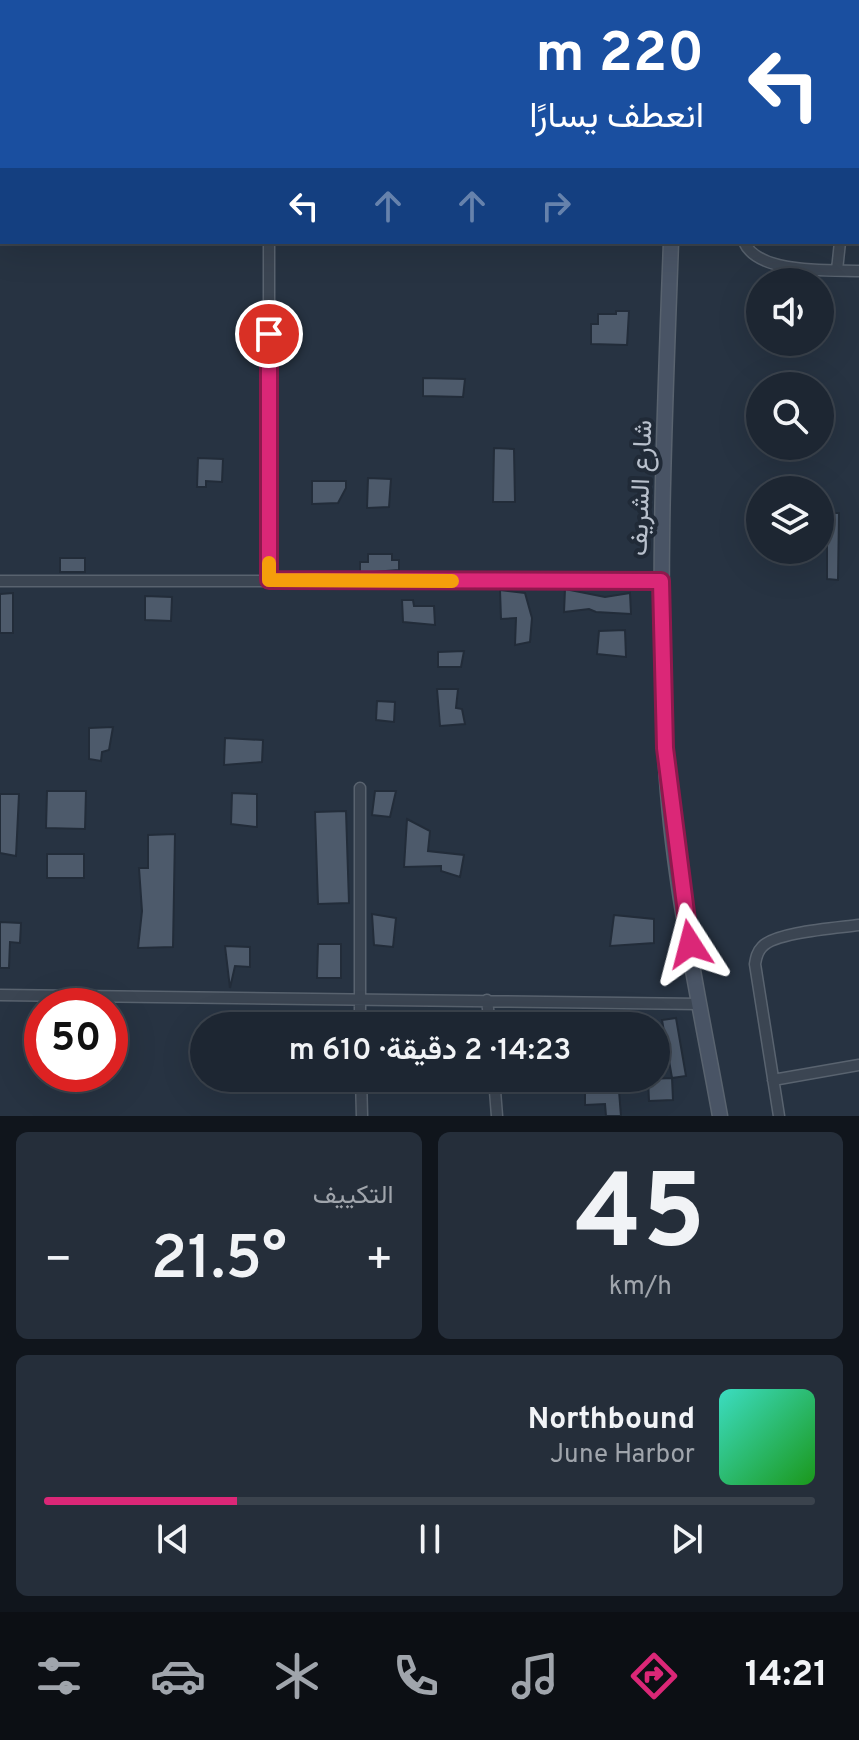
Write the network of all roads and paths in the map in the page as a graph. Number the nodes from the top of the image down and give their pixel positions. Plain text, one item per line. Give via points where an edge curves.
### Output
1 (269, 244) edge
2 (671, 244) edge
3 (745, 244) edge
4 (840, 244) edge
5 (837, 270) junction
6 (859, 271) edge
7 (269, 580) junction
8 (0, 581) edge
9 (661, 581) junction
10 (360, 788) dead end
11 (859, 925) edge
12 (0, 995) edge
13 (359, 997) junction
14 (487, 1000) junction
15 (700, 1004) junction
16 (360, 1012) edge
17 (488, 1012) edge
18 (859, 1065) edge
19 (773, 1080) junction
20 (361, 1092) edge
21 (495, 1092) edge
22 (362, 1116) edge
23 (497, 1116) edge
24 (720, 1116) edge
25 (779, 1116) edge

1 - 7 street
2 - 9 main road, شارع الشريف
3 - 5 street via 768,264
4 - 5 street
5 - 6 street
7 - 8 street
7 - 9 street
9 - 15 main road, شارع الشريف via 665,748
10 - 13 street
11 - 19 street via 778,938 758,952 755,964
12 - 13 street
13 - 14 street
13 - 16 street
14 - 15 street
14 - 17 street
15 - 24 main road, شارع الشريف
18 - 19 street
19 - 25 street
20 - 22 street
21 - 23 street

